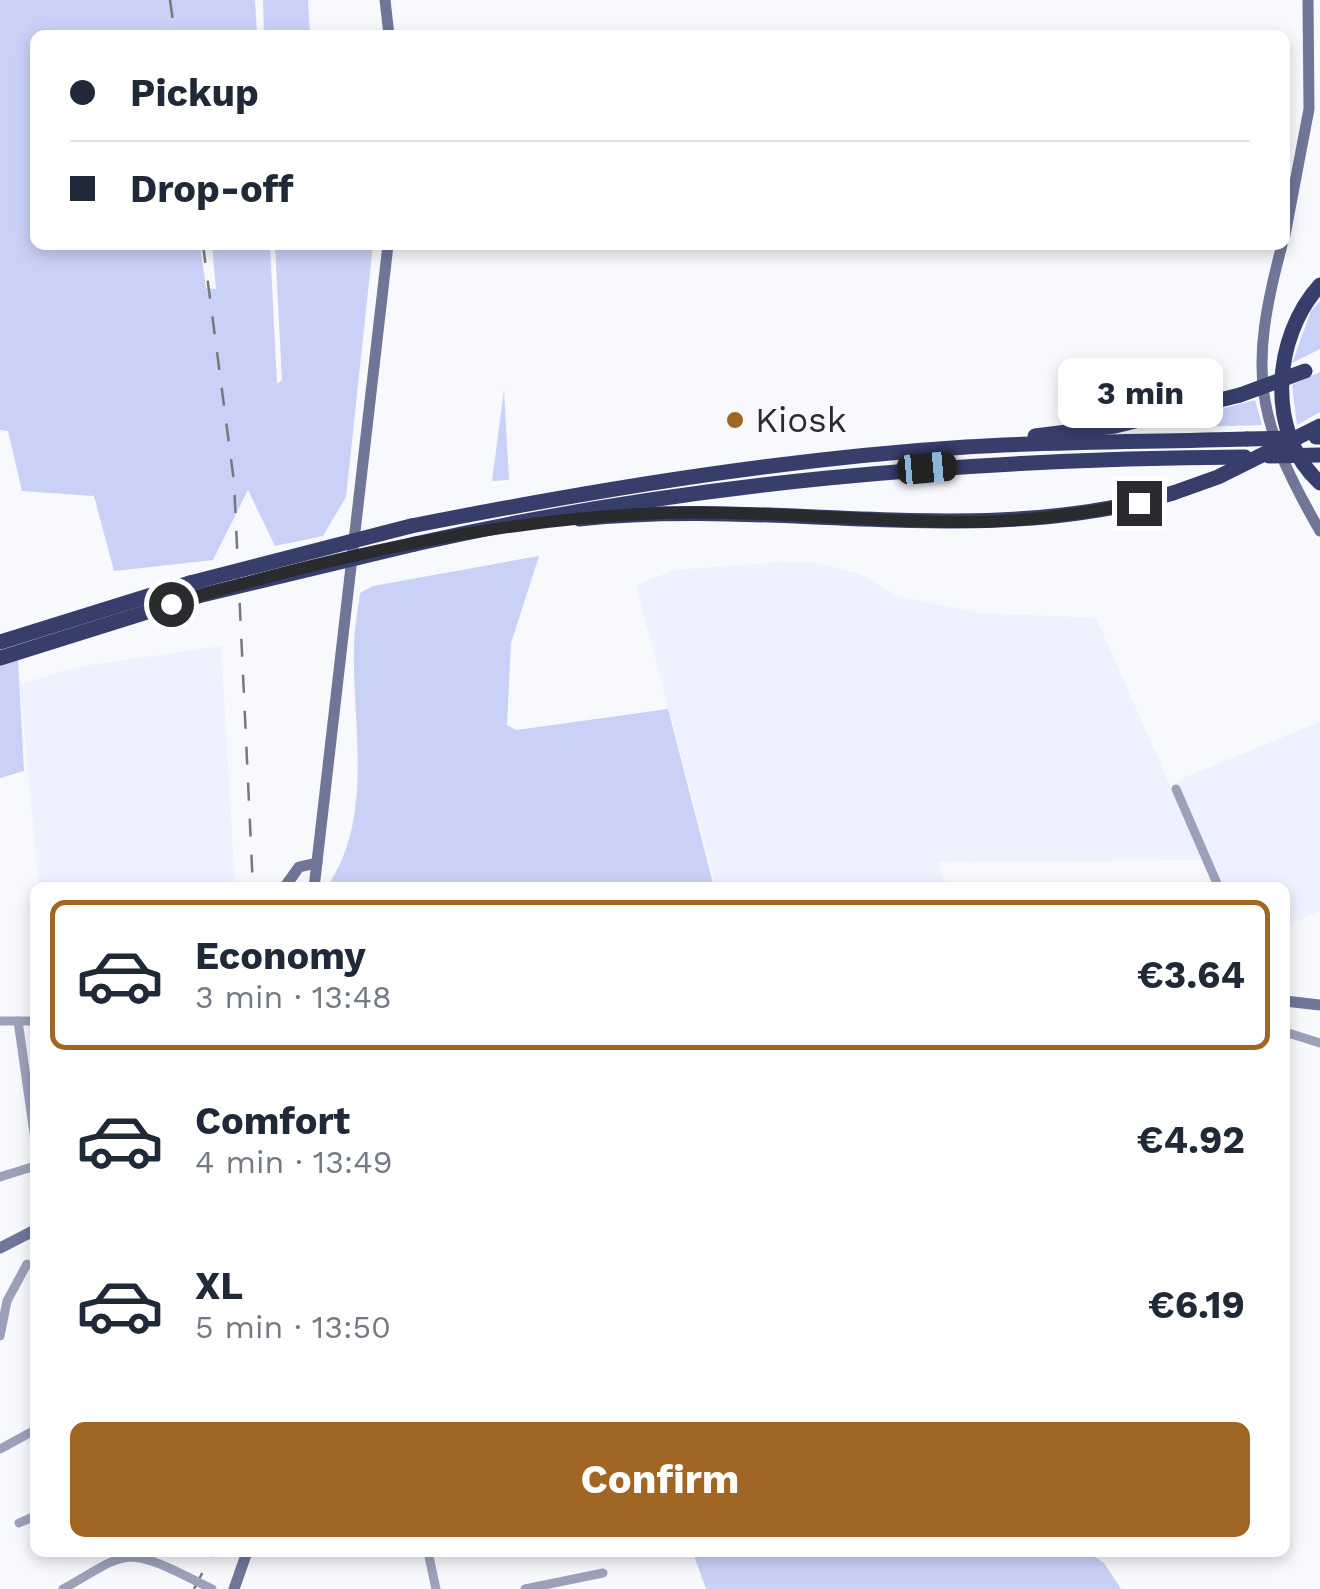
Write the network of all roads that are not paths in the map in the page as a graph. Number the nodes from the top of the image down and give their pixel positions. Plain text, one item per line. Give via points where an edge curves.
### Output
1 (386, 0) edge
2 (1308, 0) edge
3 (388, 30) edge
4 (1290, 208) edge
5 (387, 250) edge
6 (1281, 250) edge
7 (1320, 284) edge
8 (1320, 363) edge
9 (1319, 434) edge
10 (968, 447) junction
11 (1320, 455) edge
12 (1320, 483) edge
13 (485, 528) junction
14 (1320, 531) edge
15 (194, 589) junction
16 (0, 642) edge
17 (0, 658) edge
18 (1176, 790) dead end
19 (317, 863) junction
20 (288, 882) edge
21 (315, 882) edge
22 (1216, 882) edge
23 (1290, 1002) edge
24 (1320, 1005) edge
25 (0, 1021) edge
26 (18, 1021) junction
27 (30, 1021) edge
28 (1290, 1034) edge
29 (1320, 1044) edge
30 (30, 1105) edge
31 (30, 1167) edge
32 (0, 1176) edge
33 (30, 1233) edge
34 (0, 1248) edge
35 (27, 1264) dead end
36 (0, 1336) edge
37 (30, 1433) edge
38 (0, 1449) edge
39 (30, 1518) edge
40 (19, 1522) dead end
41 (116, 1557) edge
42 (142, 1557) edge
43 (246, 1557) edge
44 (429, 1557) edge
45 (603, 1573) dead end
46 (63, 1589) edge
47 (212, 1589) edge
48 (234, 1589) edge
49 (436, 1589) edge
50 (525, 1589) edge

1 - 3 main road
2 - 4 main road via 1309,109
5 - 19 main road
6 - 14 main road via 1260,378 1274,448
7 - 12 highway via 1292,328 1282,390 1290,432
8 - 10 highway, bridge via 1240,395 1115,426
9 - 10 highway, bridge
9 - 13 highway, bridge via 1218,477 1097,511 984,522 698,512
10 - 15 highway, bridge via 720,473 412,526
11 - 13 highway, bridge via 994,462 826,476
13 - 15 highway, bridge
15 - 16 highway
15 - 17 highway
18 - 22 street
19 - 20 main road via 299,867
19 - 21 main road
23 - 24 main road
25 - 26 street
26 - 27 street
26 - 30 street
28 - 29 street
31 - 32 street
33 - 34 main road
35 - 36 street via 7,1301
37 - 38 street
39 - 40 street
41 - 46 street
42 - 47 street, bridge
43 - 48 main road
44 - 49 street
45 - 50 street

